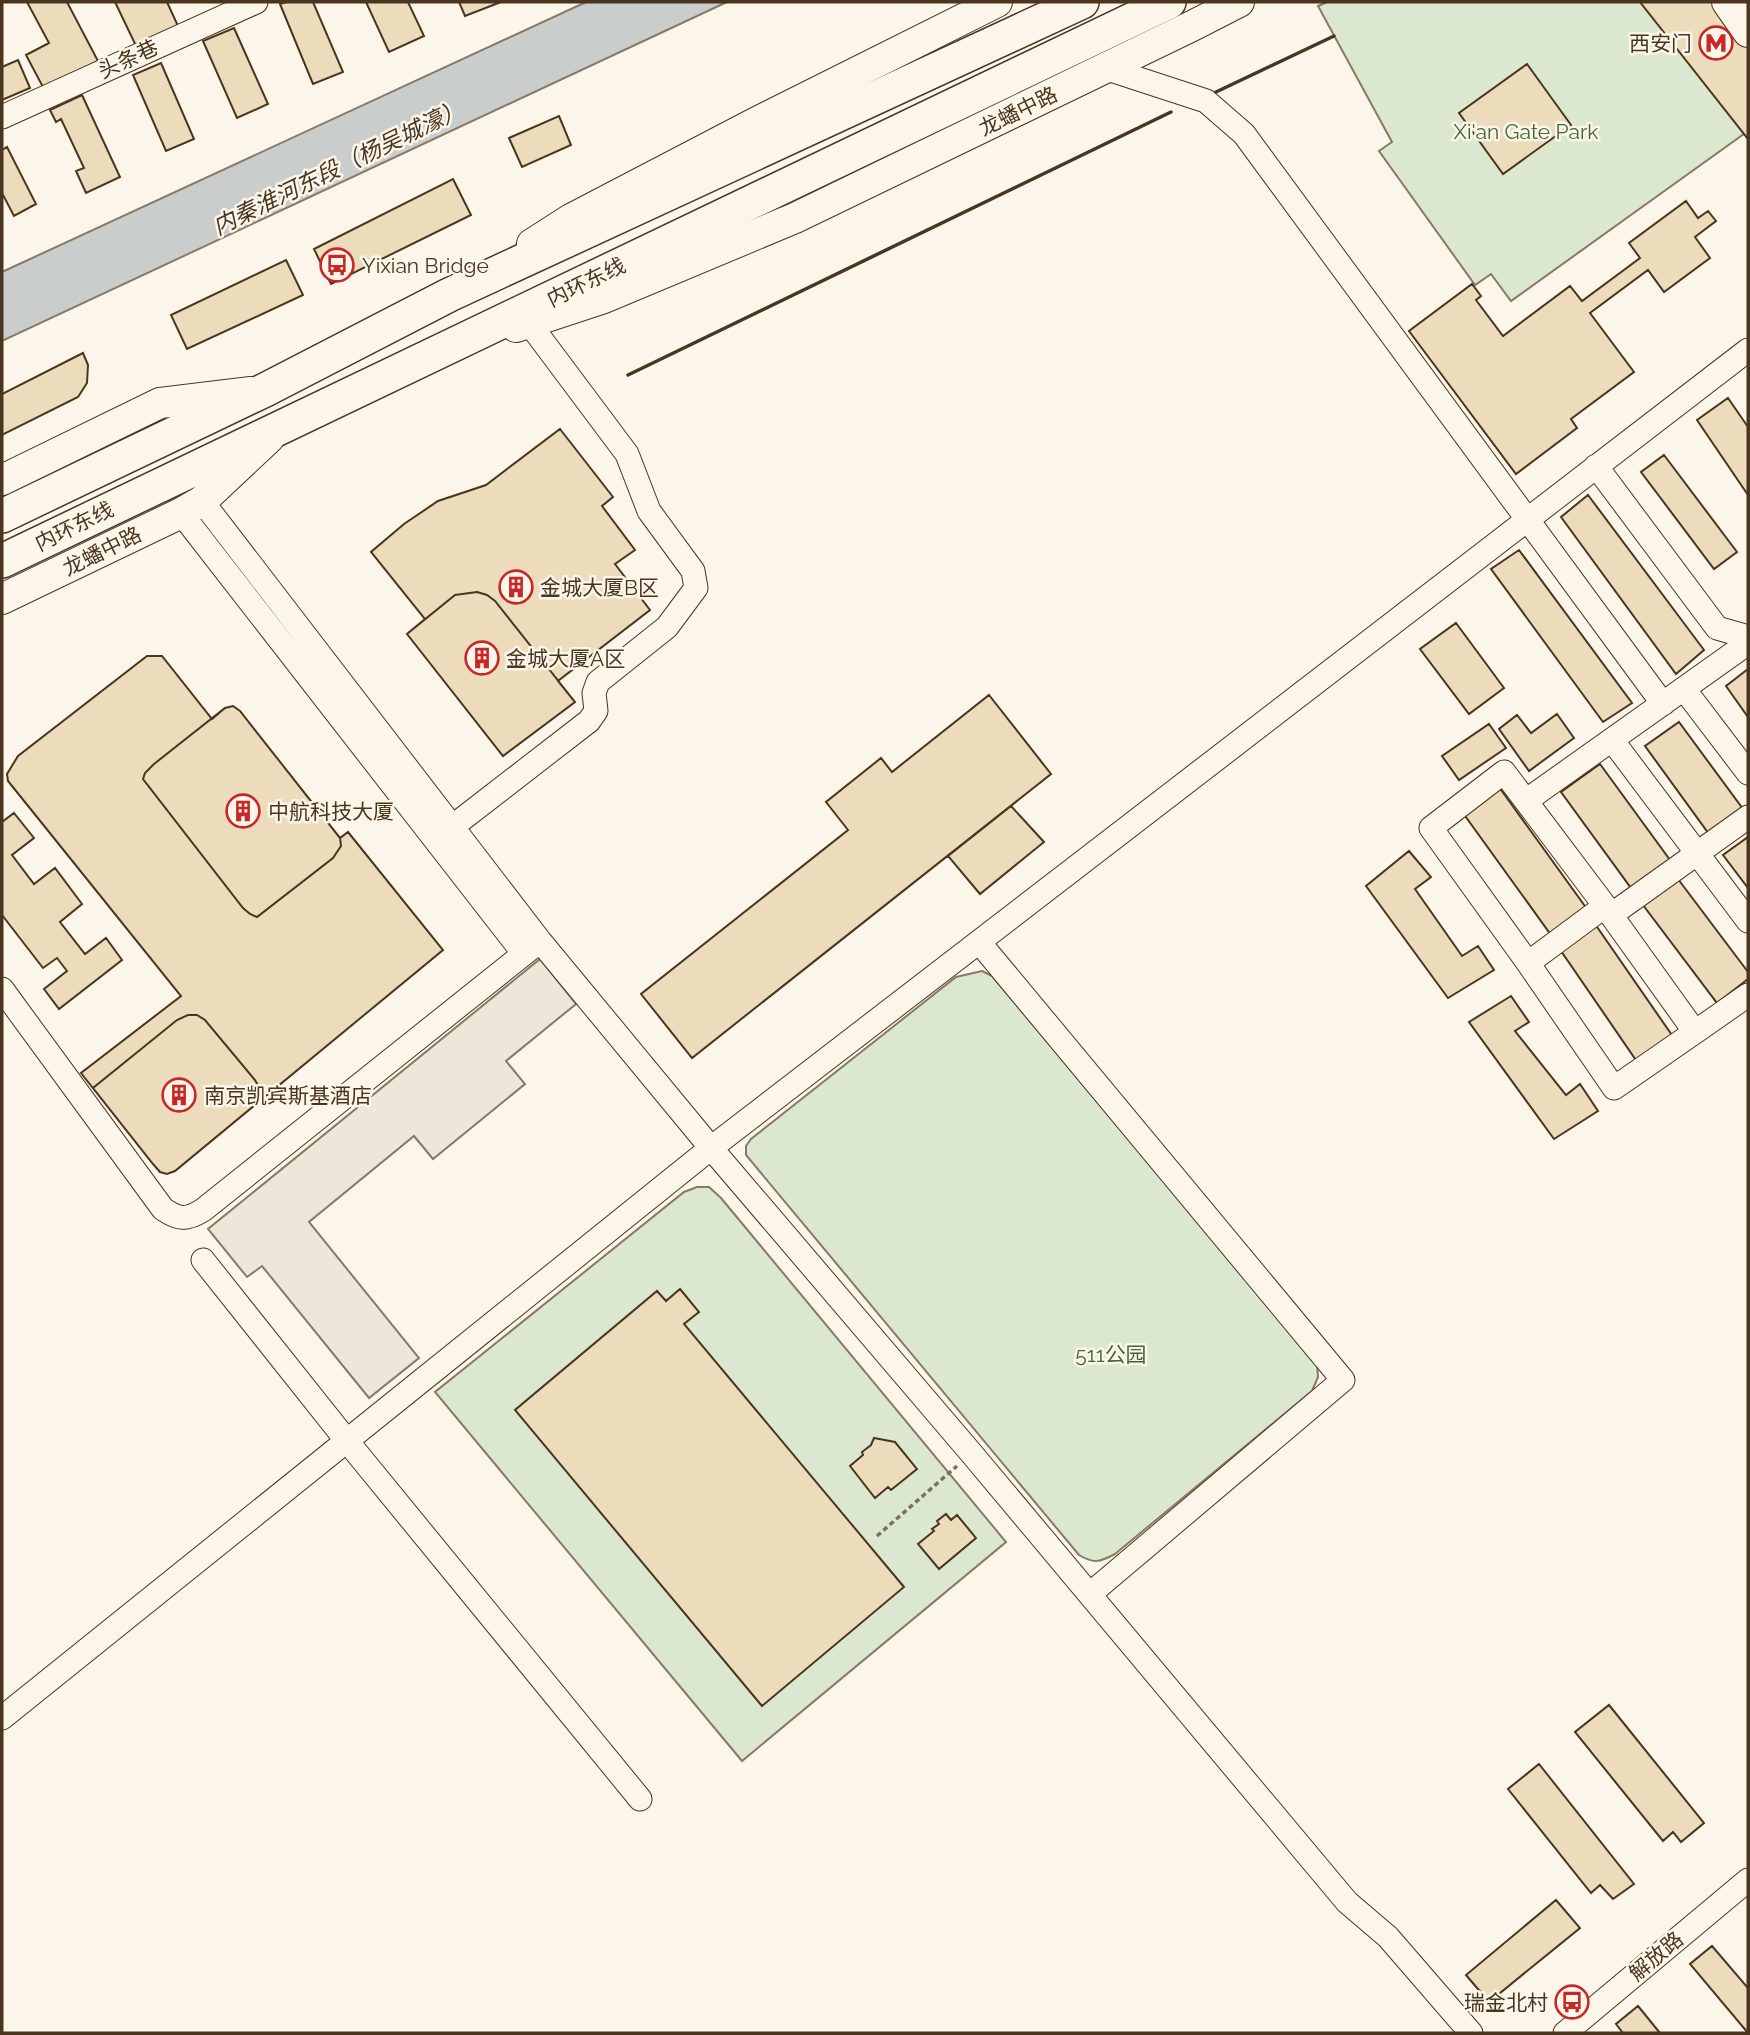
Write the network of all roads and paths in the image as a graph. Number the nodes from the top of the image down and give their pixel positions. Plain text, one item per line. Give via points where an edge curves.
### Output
1 (256, 2) edge
2 (997, 2) edge
3 (1082, 2) edge
4 (1169, 2) edge
5 (1239, 2) edge
6 (1727, 2) edge
7 (1748, 32) edge
8 (1105, 68) junction
9 (2, 117) edge
10 (449, 295) junction
11 (529, 323) junction
12 (1748, 350) edge
13 (433, 355) junction
14 (265, 390) junction
15 (281, 427) junction
16 (1596, 466) junction
17 (2, 480) edge
18 (191, 507) junction
19 (2, 516) edge
20 (1527, 518) junction
21 (2, 561) edge
22 (2, 599) edge
23 (1748, 638) edge
24 (1748, 643) edge
25 (1684, 689) junction
26 (1663, 704) junction
27 (1612, 740) junction
28 (1748, 773) edge
29 (1527, 800) junction
30 (1748, 817) edge
31 (452, 827) junction
32 (1608, 910) junction
33 (1748, 921) edge
34 (979, 942) junction
35 (532, 947) junction
36 (1528, 963) junction
37 (2, 989) edge
38 (1748, 995) edge
39 (1695, 1032) junction
40 (711, 1148) junction
41 (203, 1260) dead end
42 (348, 1441) junction
43 (972, 1454) junction
44 (877, 1536) dead end
45 (1090, 1594) junction
46 (2, 1718) edge
47 (640, 1800) dead end
48 (1748, 1880) edge
49 (1471, 2033) edge
50 (1565, 2033) edge

1 - 9 street, 头条巷
2 - 10 main road via 571,219
3 - 10 highway, 内环东线
4 - 13 highway, 内环东线
5 - 8 main road, 龙蟠中路
6 - 7 main road
8 - 11 main road, 龙蟠中路 via 795,218 604,298
8 - 20 street via 1206,101 1244,134
10 - 14 highway, 内环东线
11 - 13 main road, 龙蟠中路
11 - 31 street via 627,454 649,511 693,571 696,589 667,627 598,682 596,712 589,721
12 - 16 street
13 - 15 highway, 内环东线
14 - 17 main road via 160,403
14 - 19 highway, 内环东线
15 - 18 main road, 龙蟠中路
15 - 21 highway, 内环东线
16 - 20 street
16 - 23 street via 1717,628
18 - 22 main road, 龙蟠中路
18 - 31 street
18 - 35 street
20 - 26 street
20 - 34 street
24 - 25 street
25 - 26 street
25 - 28 street
26 - 27 street
27 - 29 street
27 - 33 street
29 - 32 street
29 - 36 street via 1504,772 1430,828
30 - 32 street
31 - 35 street
32 - 36 street
32 - 39 street
34 - 40 street
34 - 45 street via 1343,1380
35 - 37 street via 190,1219 176,1218 163,1209
35 - 40 street
36 - 39 street via 1614,1088
38 - 39 street
40 - 42 street
40 - 43 street
41 - 42 street
42 - 46 street
42 - 47 street
43 - 44 path
43 - 45 street
45 - 49 street via 1347,1902 1388,1937
48 - 50 street, 解放路

